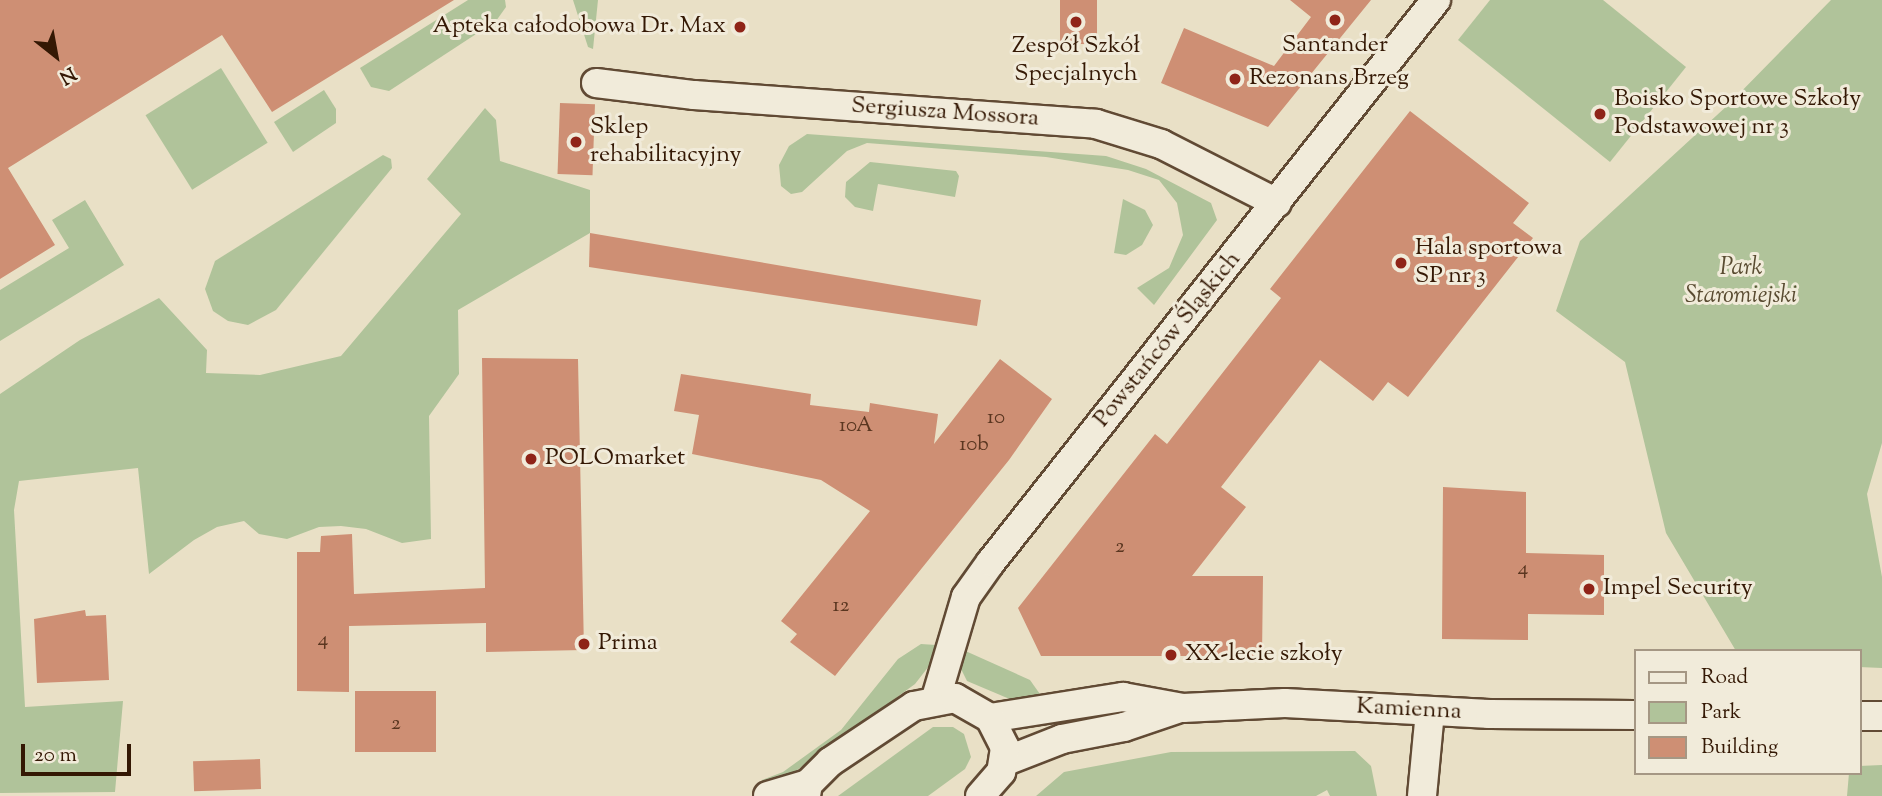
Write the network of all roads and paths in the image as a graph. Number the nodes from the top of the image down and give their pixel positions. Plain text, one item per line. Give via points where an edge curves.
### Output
1 (1436, 0) edge
2 (596, 83) dead end
3 (1277, 203) junction
4 (936, 698) junction
5 (1183, 708) junction
6 (1430, 711) junction
7 (1633, 715) edge
8 (1861, 716) edge
9 (1882, 716) edge
10 (989, 718) junction
11 (1006, 761) junction
12 (807, 790) edge
13 (768, 796) edge
14 (980, 796) edge
15 (1422, 796) edge

1 - 3 street, Powstańców Śląskich
2 - 3 street, Sergiusza Mossora via 694,95 1096,124 1161,144
3 - 4 street, Powstańców Śląskich via 966,597
4 - 10 street via 971,703
4 - 12 street via 914,706 830,762
5 - 6 street, Kamienna via 1285,703
5 - 10 street, Kamienna via 1123,697
5 - 11 street, Kamienna via 1124,727 1062,738
6 - 7 street, Kamienna
6 - 15 street
8 - 9 street
10 - 11 street via 1005,748
11 - 14 street via 996,782
12 - 13 street

